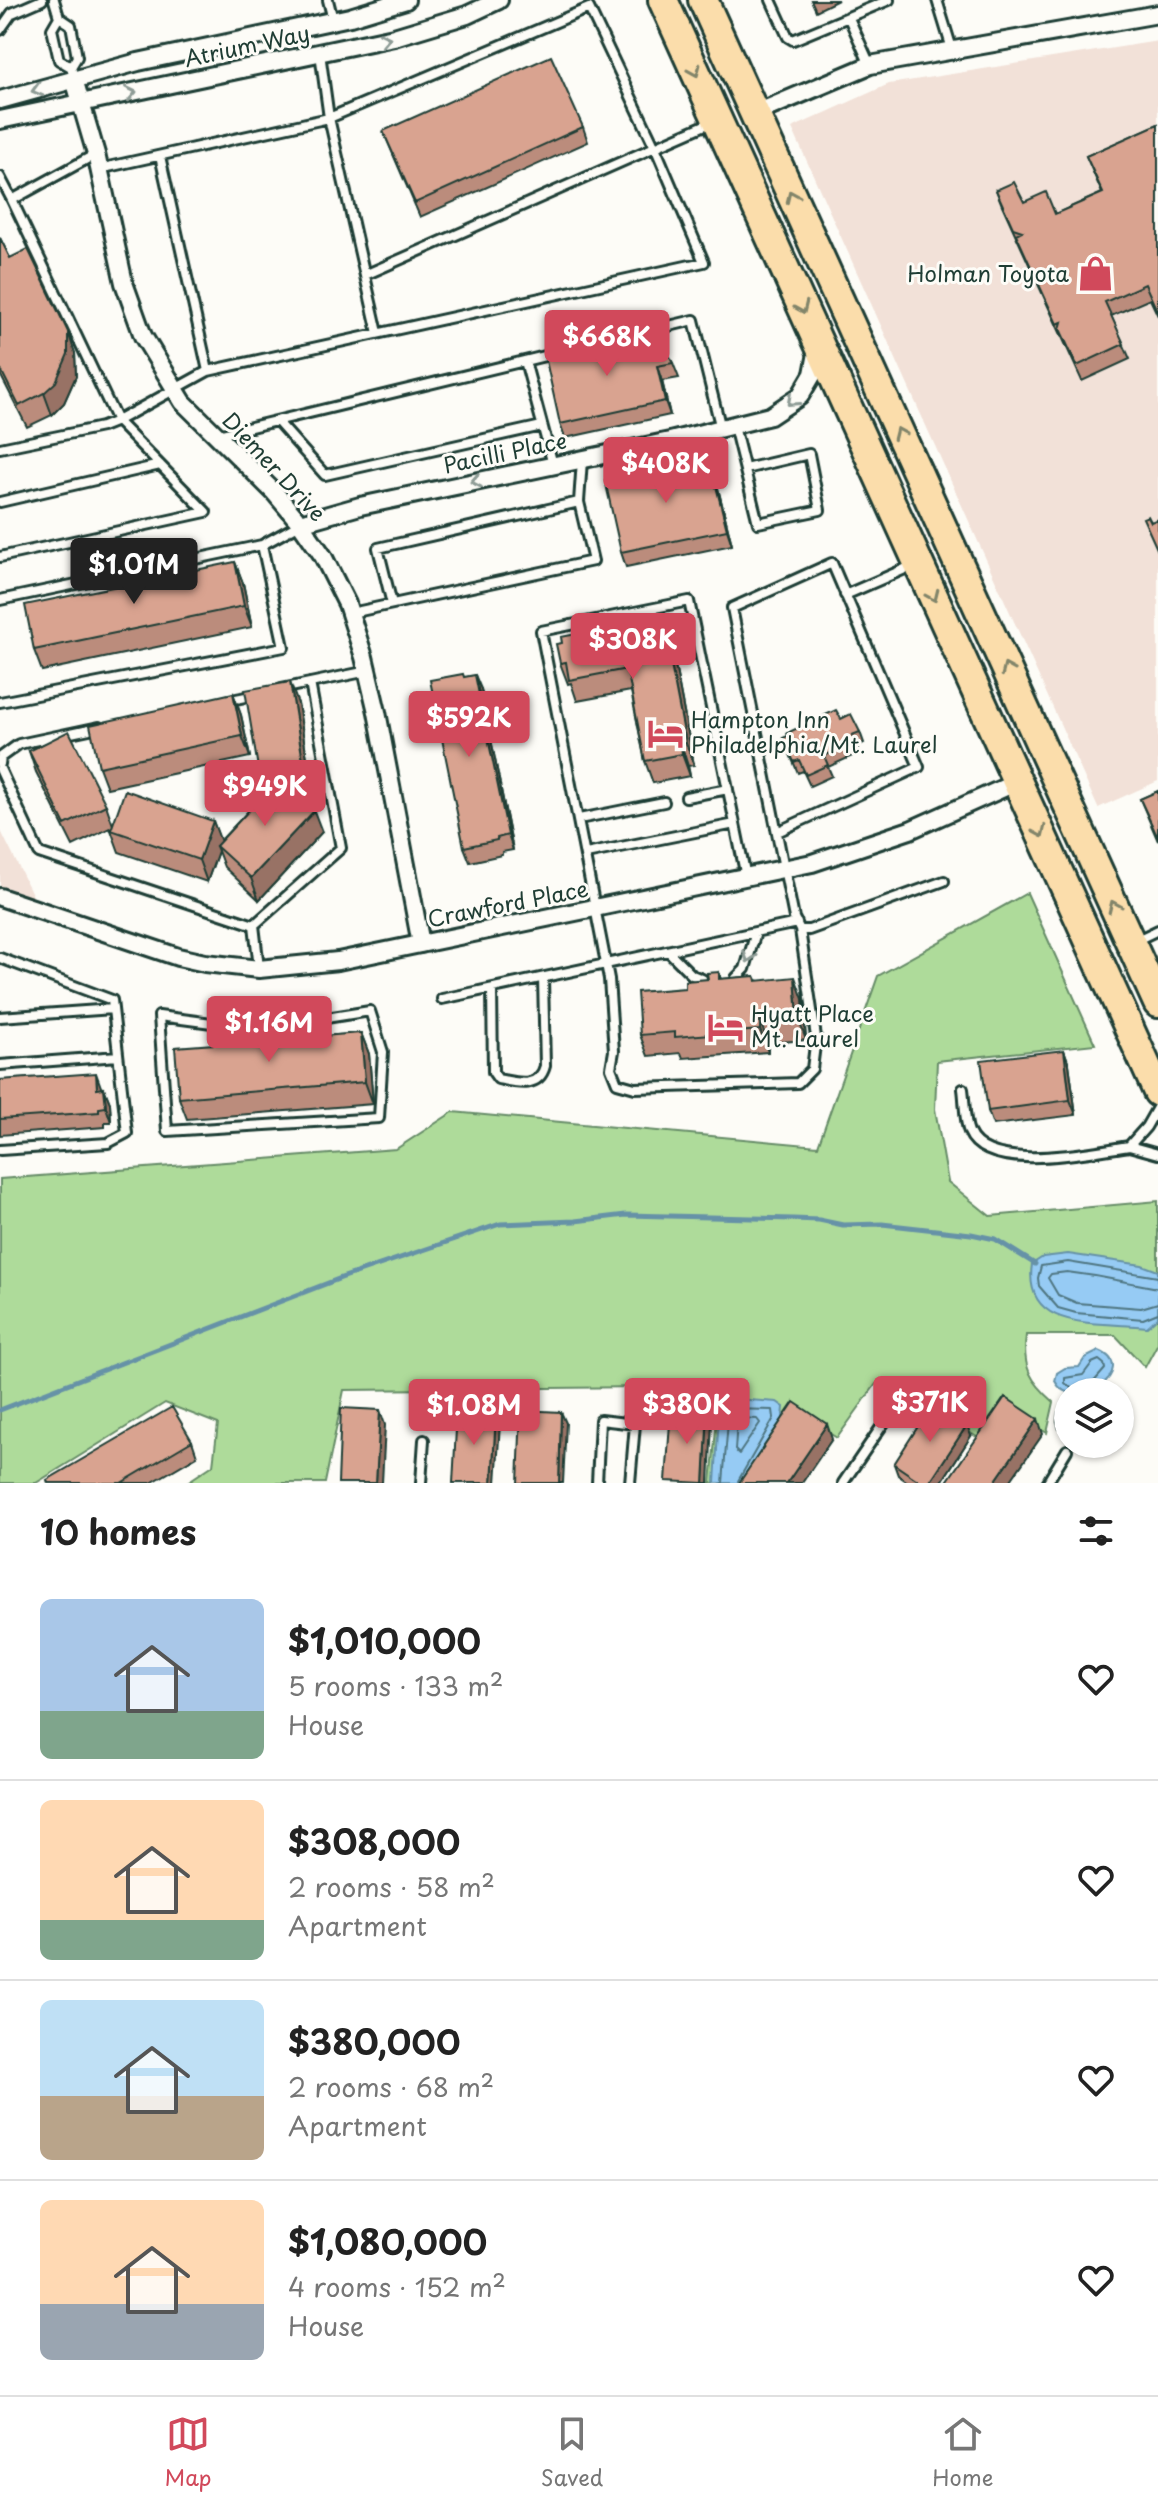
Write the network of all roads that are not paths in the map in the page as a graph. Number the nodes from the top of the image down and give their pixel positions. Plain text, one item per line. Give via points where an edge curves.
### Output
1 (42, 0) edge
2 (54, 0) edge
3 (328, 0) edge
4 (406, 0) edge
5 (499, 0) edge
6 (663, 0) edge
7 (703, 0) edge
8 (771, 0) edge
9 (889, 0) edge
10 (937, 0) edge
11 (1158, 14) edge
12 (59, 17) junction
13 (849, 18) junction
14 (333, 21) junction
15 (0, 30) edge
16 (952, 49) junction
17 (320, 53) junction
18 (870, 65) junction
19 (73, 73) junction
20 (0, 100) edge
21 (81, 104) junction
22 (754, 114) junction
23 (329, 118) junction
24 (0, 120) edge
25 (717, 120) junction
26 (655, 147) junction
27 (160, 156) junction
28 (98, 162) junction
29 (0, 177) edge
30 (12, 200) junction
31 (365, 275) junction
32 (378, 333) junction
33 (819, 345) junction
34 (525, 361) junction
35 (208, 371) junction
36 (174, 390) junction
37 (117, 421) junction
38 (277, 421) junction
39 (542, 426) junction
40 (728, 428) junction
41 (217, 436) junction
42 (0, 448) edge
43 (582, 459) junction
44 (160, 465) junction
45 (553, 465) junction
46 (745, 469) junction
47 (0, 502) edge
48 (579, 502) junction
49 (300, 523) junction
50 (262, 545) junction
51 (0, 557) edge
52 (918, 563) junction
53 (845, 595) junction
54 (0, 600) edge
55 (392, 604) junction
56 (350, 613) junction
57 (368, 671) junction
58 (310, 683) junction
59 (0, 702) edge
60 (218, 702) edge
61 (111, 725) edge
62 (0, 767) edge
63 (1017, 782) junction
64 (728, 789) junction
65 (686, 797) dead end
66 (664, 802) dead end
67 (579, 819) junction
68 (735, 824) junction
69 (777, 832) junction
70 (586, 854) junction
71 (784, 870) junction
72 (746, 878) junction
73 (944, 881) dead end
74 (0, 897) edge
75 (597, 908) junction
76 (254, 925) junction
77 (798, 926) junction
78 (1158, 930) edge
79 (756, 932) junction
80 (1131, 943) junction
81 (421, 944) junction
82 (668, 951) junction
83 (0, 958) edge
84 (607, 965) junction
85 (259, 969) junction
86 (543, 978) junction
87 (736, 978) edge
88 (702, 979) edge
89 (492, 989) junction
90 (442, 999) dead end
91 (1158, 1003) edge
92 (113, 1009) junction
93 (0, 1017) edge
94 (257, 1029) joint
95 (118, 1056) junction
96 (0, 1065) edge
97 (963, 1089) dead end
98 (1158, 1092) edge
99 (1158, 1106) edge
100 (1129, 1146) junction
101 (0, 1150) edge
102 (1158, 1154) edge
103 (888, 1417) dead end
104 (424, 1440) dead end
105 (1062, 1458) edge
106 (421, 1483) edge
107 (597, 1483) edge
108 (630, 1483) edge
109 (843, 1483) edge
110 (1047, 1483) edge

1 - 15 lane via 12,13
2 - 12 lane
3 - 14 lane
4 - 14 street, Atrium Way
17 -> 5 street, Atrium Way via 424,28
6 -> 25 highway
7 - 22 highway
8 - 13 lane via 793,40
9 - 13 lane
10 - 16 lane
11 - 16 street
12 - 19 lane via 71,25 77,57
12 - 19 lane via 52,29 59,60
13 - 18 lane
14 - 19 street, Atrium Way
16 - 18 street
21 -> 17 street, Atrium Way
17 - 23 lane
18 - 22 street
19 -> 20 street, Atrium Way
19 - 21 street, Diemer Drive
21 - 24 street, Atrium Way
21 - 28 street, Diemer Drive
80 -> 22 highway
23 - 26 lane via 589,8
23 - 27 lane
23 - 31 lane
25 - 26 lane
25 -> 33 highway
26 - 31 lane
26 - 32 lane via 704,262
27 - 28 lane
27 - 35 lane
28 - 30 lane
28 - 36 street, Diemer Drive via 131,307
29 - 30 lane
30 - 37 lane
31 - 32 lane
32 - 35 lane
33 -> 40 street, Pacilli Place via 813,374 792,403 770,416
33 - 52 highway
34 - 38 lane
34 - 39 lane
34 - 40 lane via 694,320
35 - 36 lane
36 - 37 lane
36 - 41 street, Diemer Drive
37 - 42 lane
37 - 44 lane
38 - 39 lane via 325,475
38 - 41 lane
39 - 45 lane
40 - 43 street, Pacilli Place
40 - 46 lane
41 - 49 street, Diemer Drive
43 - 45 street, Pacilli Place
43 - 48 lane
44 - 47 lane
44 - 51 lane via 206,512
45 -> 49 street, Pacilli Place
46 - 46 lane via 758,523 820,510 809,454
48 - 55 lane via 378,548
48 - 55 lane via 593,561
49 - 50 lane
49 - 56 street, Diemer Drive
50 - 54 lane
50 - 59 lane via 284,647
52 - 53 lane
52 -> 63 highway
53 - 69 lane via 919,767
53 - 69 lane via 832,563 732,608
55 - 56 lane
56 - 57 street, Diemer Drive
57 - 58 lane
57 - 81 street, Diemer Drive
58 - 60 lane
58 - 76 lane via 341,848
61 - 62 lane via 19,744 1,757
62 - 76 lane via 39,853
63 - 71 street, Crawford Place via 864,847
63 -> 98 highway
64 - 65 lane
64 - 67 lane via 689,601 541,631
64 - 68 lane
66 - 67 lane
67 - 70 lane
68 - 70 lane
68 - 72 lane
69 - 71 lane
70 - 75 lane
71 - 72 street, Crawford Place
71 - 77 lane
72 - 75 street, Crawford Place
73 - 77 lane via 809,930
74 - 85 street, Crawford Place via 178,957
75 - 81 street, Crawford Place
75 - 84 lane
76 - 85 lane
77 - 79 lane
77 - 84 lane via 816,1037 812,1069 798,1083 635,1088 617,1083 611,1068
78 - 80 lane
79 - 82 lane
79 -> 87 lane via 745,969
80 - 91 highway
81 - 85 street, Crawford Place via 338,961
82 - 84 lane
82 - 88 lane
83 - 92 lane via 101,994 112,1000
84 - 86 lane
86 - 89 lane
86 - 89 lane via 545,1066 532,1082 498,1079 493,1072
89 - 90 lane
92 - 93 lane
92 - 95 lane
94 - 94 lane via 159,1016 167,1131 379,1118 383,1052 370,1011
95 - 96 lane
95 - 101 lane via 127,1133 108,1143
97 - 100 lane via 969,1134 1004,1157
99 - 100 lane
100 - 102 lane
103 - 109 lane
104 - 106 lane
105 - 110 lane
107 - 108 lane via 600,1420 635,1424

